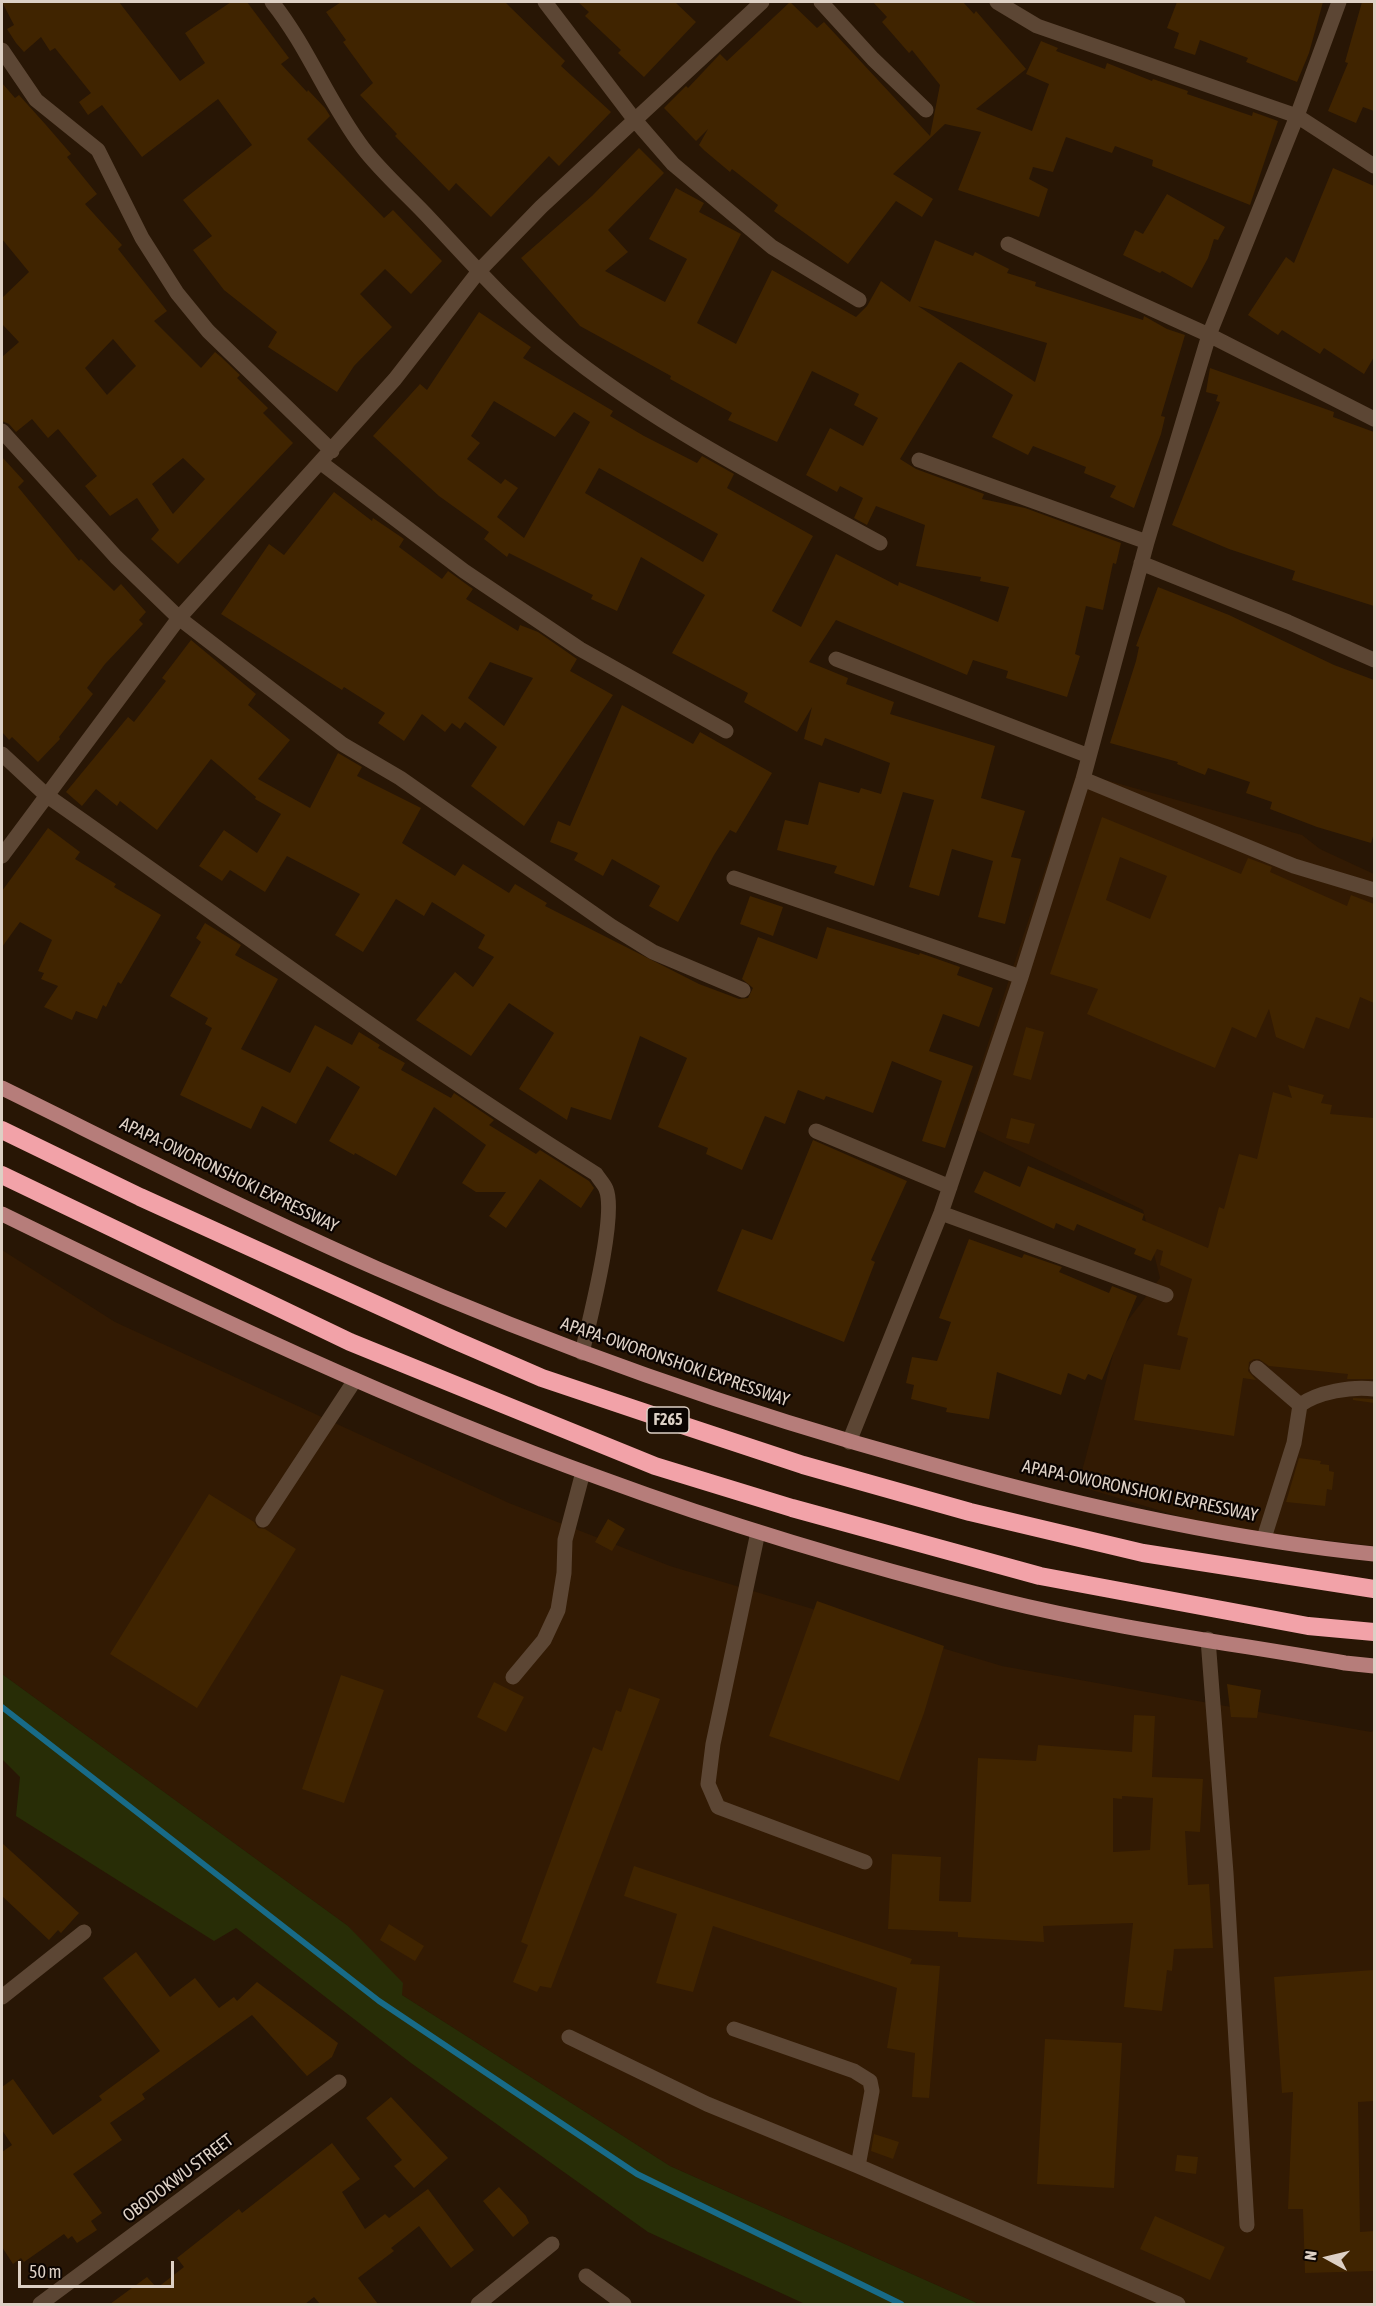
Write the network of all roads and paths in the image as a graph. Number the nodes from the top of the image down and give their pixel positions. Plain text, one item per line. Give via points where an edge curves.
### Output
1 (272, 2) edge
2 (546, 2) edge
3 (762, 2) edge
4 (821, 2) edge
5 (997, 2) edge
6 (1338, 2) edge
7 (2, 50) edge
8 (927, 110) dead end
9 (1297, 116) junction
10 (634, 118) junction
11 (1374, 166) edge
12 (1008, 244) dead end
13 (479, 271) junction
14 (859, 300) dead end
15 (1209, 335) junction
16 (1374, 419) edge
17 (2, 432) edge
18 (332, 451) junction
19 (919, 460) dead end
20 (320, 462) junction
21 (1147, 542) junction
22 (880, 543) dead end
23 (1141, 563) junction
24 (179, 618) junction
25 (836, 659) dead end
26 (1374, 660) edge
27 (726, 731) dead end
28 (2, 754) edge
29 (1089, 756) junction
30 (1083, 779) junction
31 (46, 795) junction
32 (2, 856) edge
33 (734, 878) dead end
34 (1374, 890) edge
35 (1021, 977) junction
36 (743, 990) dead end
37 (2, 1088) edge
38 (2, 1130) edge
39 (816, 1131) dead end
40 (2, 1175) edge
41 (950, 1186) junction
42 (941, 1213) junction
43 (2, 1214) edge
44 (1166, 1295) dead end
45 (582, 1353) junction
46 (1257, 1368) dead end
47 (355, 1380) junction
48 (1374, 1389) edge
49 (1300, 1405) junction
50 (849, 1442) junction
51 (583, 1472) junction
52 (263, 1520) dead end
53 (758, 1532) junction
54 (1264, 1539) junction
55 (1374, 1554) edge
56 (1374, 1589) edge
57 (1374, 1632) edge
58 (1208, 1639) junction
59 (1374, 1665) edge
60 (513, 1677) dead end
61 (866, 1862) dead end
62 (84, 1932) dead end
63 (2, 1997) edge
64 (734, 2029) dead end
65 (569, 2037) dead end
66 (339, 2082) dead end
67 (858, 2166) junction
68 (1247, 2225) dead end
69 (552, 2244) dead end
70 (586, 2276) dead end
71 (40, 2304) edge
72 (478, 2304) edge
73 (624, 2304) edge
74 (1178, 2304) edge

1 - 13 street via 291,26 363,148
2 - 10 street
3 - 10 street
4 - 8 street
5 - 9 street via 1037,26
6 - 9 street
7 - 18 street via 36,100 98,150 141,238 208,331
9 - 11 street
9 - 15 street
10 - 13 street
10 - 14 street via 673,164 772,247
12 - 15 street
13 - 18 street via 395,379
13 - 22 street via 572,358 624,395 709,449
15 - 16 street
15 - 21 street
17 - 24 street via 116,557
18 - 20 street
19 - 21 street
20 - 24 street
20 - 27 street via 464,571 580,649
21 - 23 street
23 - 26 street
23 - 29 street
24 - 31 street
24 - 36 street via 342,744 400,778 611,926 653,952
25 - 29 street
28 - 31 street
29 - 30 street
30 - 34 street via 1294,866
30 - 35 street
31 - 32 street
31 - 45 street via 348,1011 596,1174 607,1190 609,1209 600,1274
33 - 35 street
35 - 41 street
37 - 45 main road, APAPA-OWORONSHOKI EXPRESSWAY via 376,1268
38 - 56 highway, F265 via 140,1197 542,1378 803,1465 914,1497 1143,1553
39 - 41 street
40 - 57 highway via 350,1342 656,1466 792,1509 1040,1576 1308,1626
41 - 42 street
42 - 44 street
42 - 50 street
43 - 47 main road
45 - 50 main road, APAPA-OWORONSHOKI EXPRESSWAY
46 - 49 street
47 - 51 main road
47 - 52 street
48 - 49 street via 1358,1387 1308,1399
49 - 54 street via 1294,1443
50 - 54 main road, APAPA-OWORONSHOKI EXPRESSWAY via 1128,1514
51 - 53 main road
51 - 60 street via 565,1540 558,1610 544,1640
53 - 58 main road via 1000,1600
53 - 61 street via 708,1784 718,1807
54 - 55 main road, APAPA-OWORONSHOKI EXPRESSWAY
58 - 59 main road
58 - 68 street
62 - 63 street
64 - 67 street via 854,2071 870,2081 872,2091
65 - 67 street via 707,2104
66 - 71 street, OBODOKWU STREET
67 - 74 street
69 - 72 street
70 - 73 street

